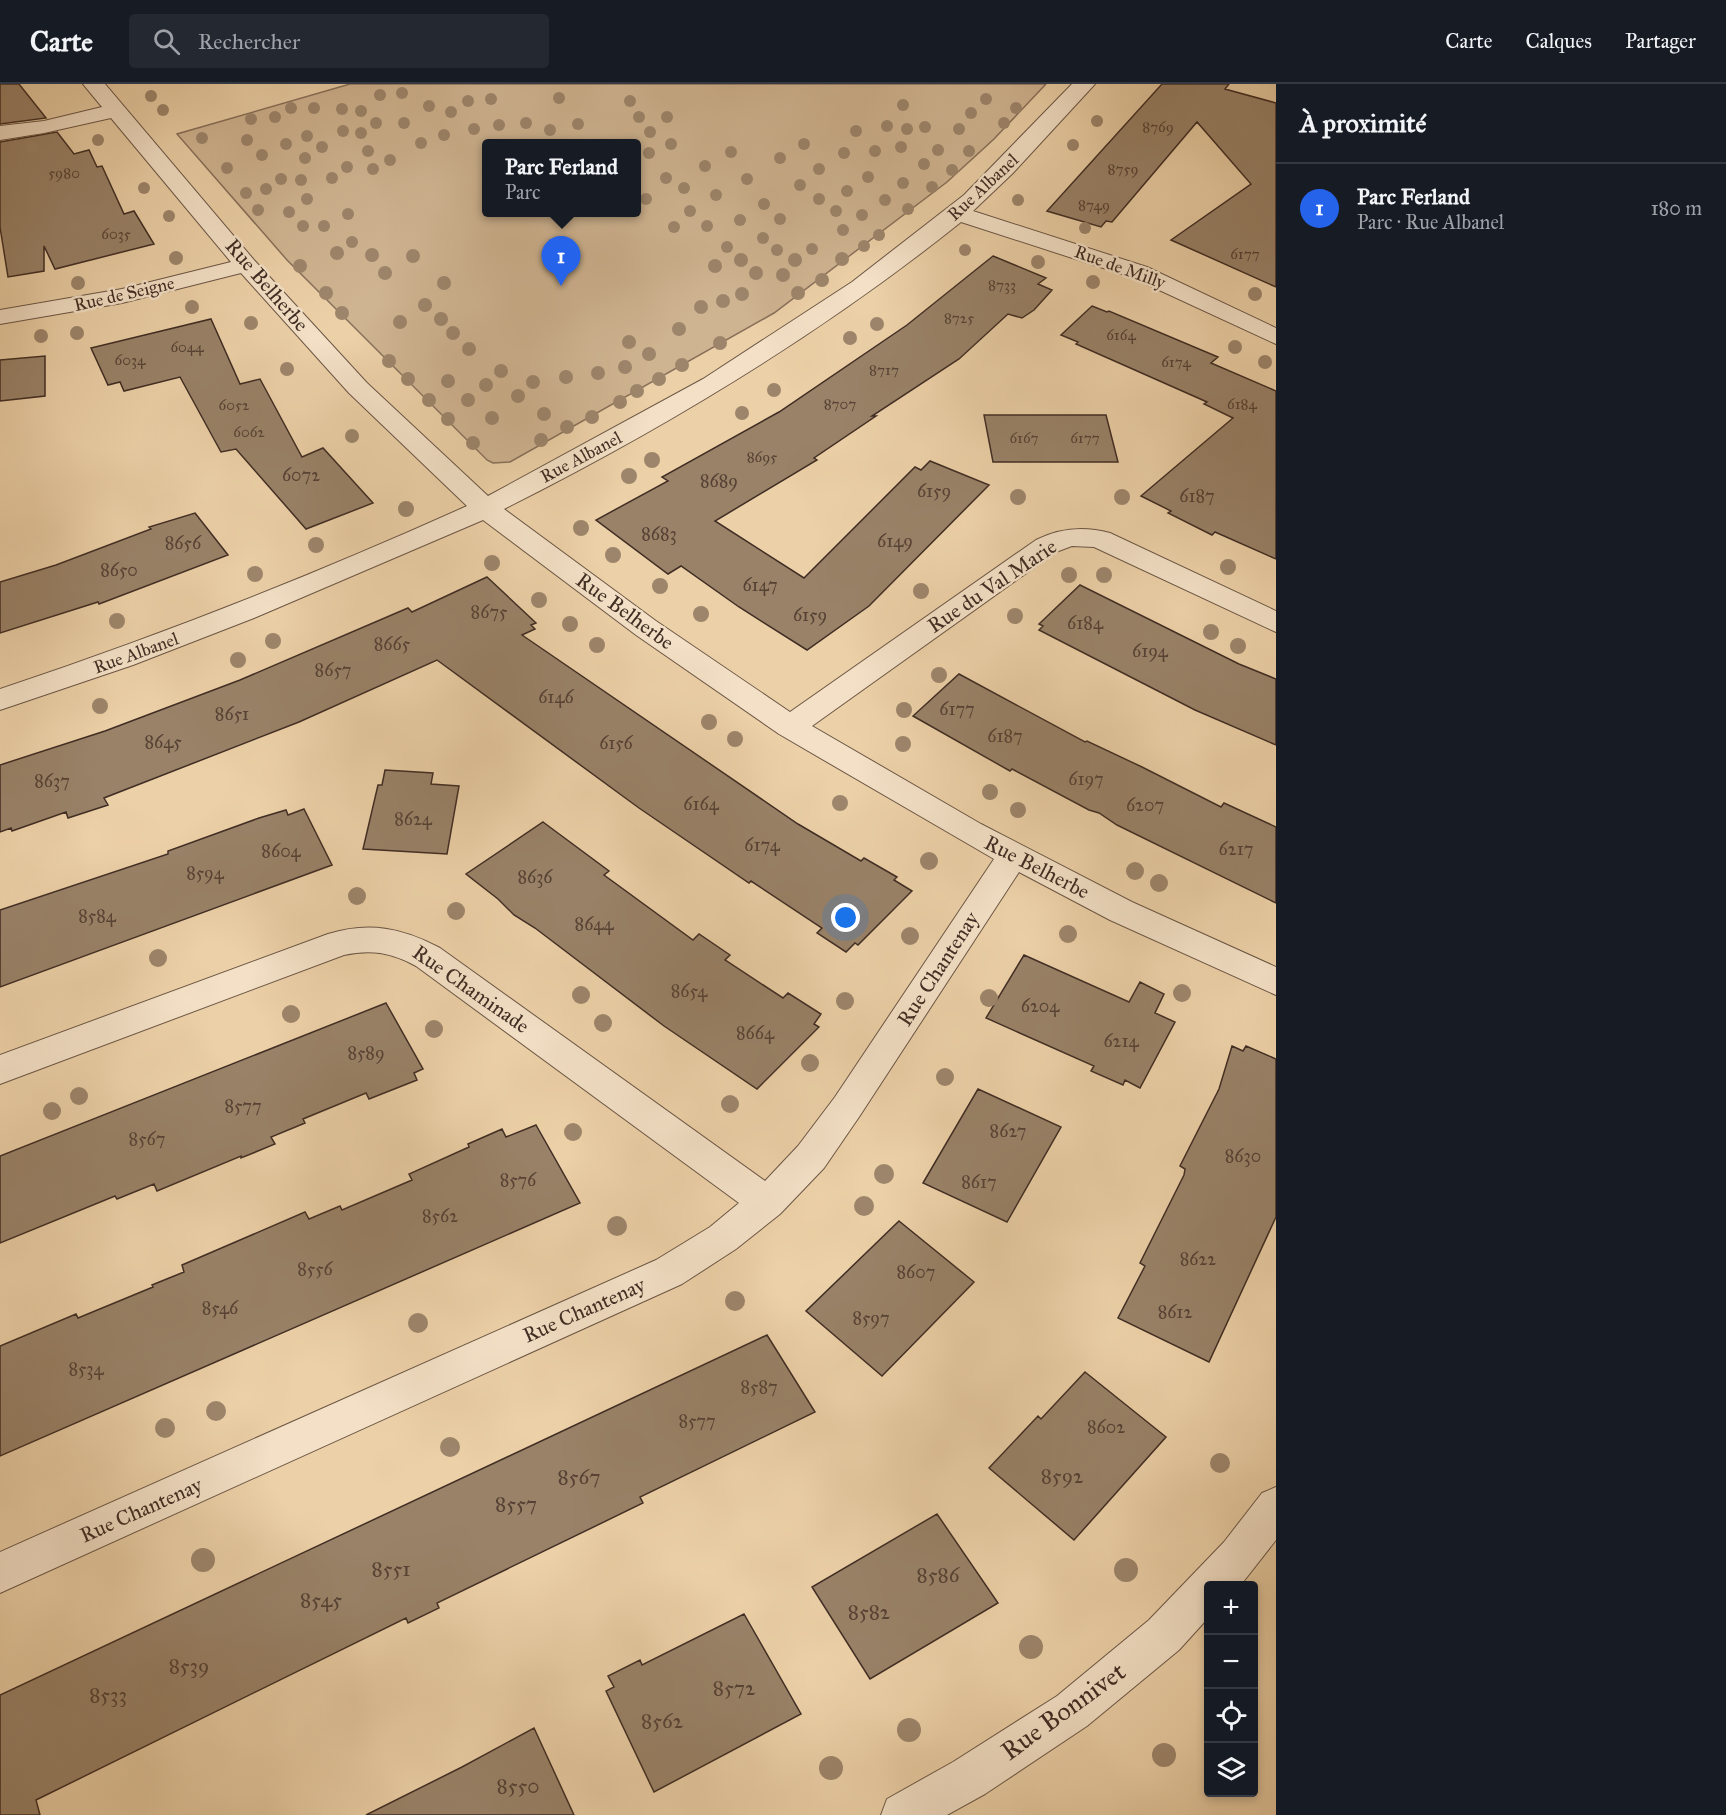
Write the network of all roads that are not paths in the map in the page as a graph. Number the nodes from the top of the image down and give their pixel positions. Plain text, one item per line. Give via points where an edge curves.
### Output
1 (94, 84) edge
2 (1084, 84) edge
3 (117, 110) junction
4 (0, 133) edge
5 (957, 213) junction
6 (246, 265) junction
7 (0, 317) edge
8 (1276, 337) edge
9 (485, 508) junction
10 (1276, 622) edge
11 (0, 700) edge
12 (790, 727) junction
13 (1013, 855) junction
14 (1276, 982) edge
15 (0, 1070) edge
16 (767, 1203) junction
17 (1276, 1508) edge
18 (0, 1573) edge
19 (1216, 1581) edge
20 (1204, 1593) edge
21 (903, 1815) edge

1 - 3 street, Rue Belherbe
2 - 5 street, Rue Albanel
3 - 4 street
3 - 6 street, Rue Belherbe
5 - 8 street, Rue de Milly via 1139,272
5 - 9 street, Rue Albanel via 868,283 738,369 679,405
6 - 7 street, Rue de Seigne via 122,296
6 - 9 street, Rue Belherbe via 358,388
9 - 11 street, Rue Albanel via 320,582
9 - 12 street, Rue Belherbe via 646,628
10 - 12 street, Rue du Val Marie via 1100,540 1061,538
12 - 13 street, Rue Belherbe
13 - 14 street, Rue Belherbe via 1121,911
13 - 16 street, Rue Chantenay via 847,1107 811,1156
15 - 16 street, Rue Chaminade via 340,943 361,938 384,939 406,944 428,957
16 - 18 street, Rue Chantenay via 723,1239 669,1272
17 - 19 street, Rue Bonnivet
20 - 21 street, Rue Bonnivet via 1164,1635 1072,1711 969,1778

